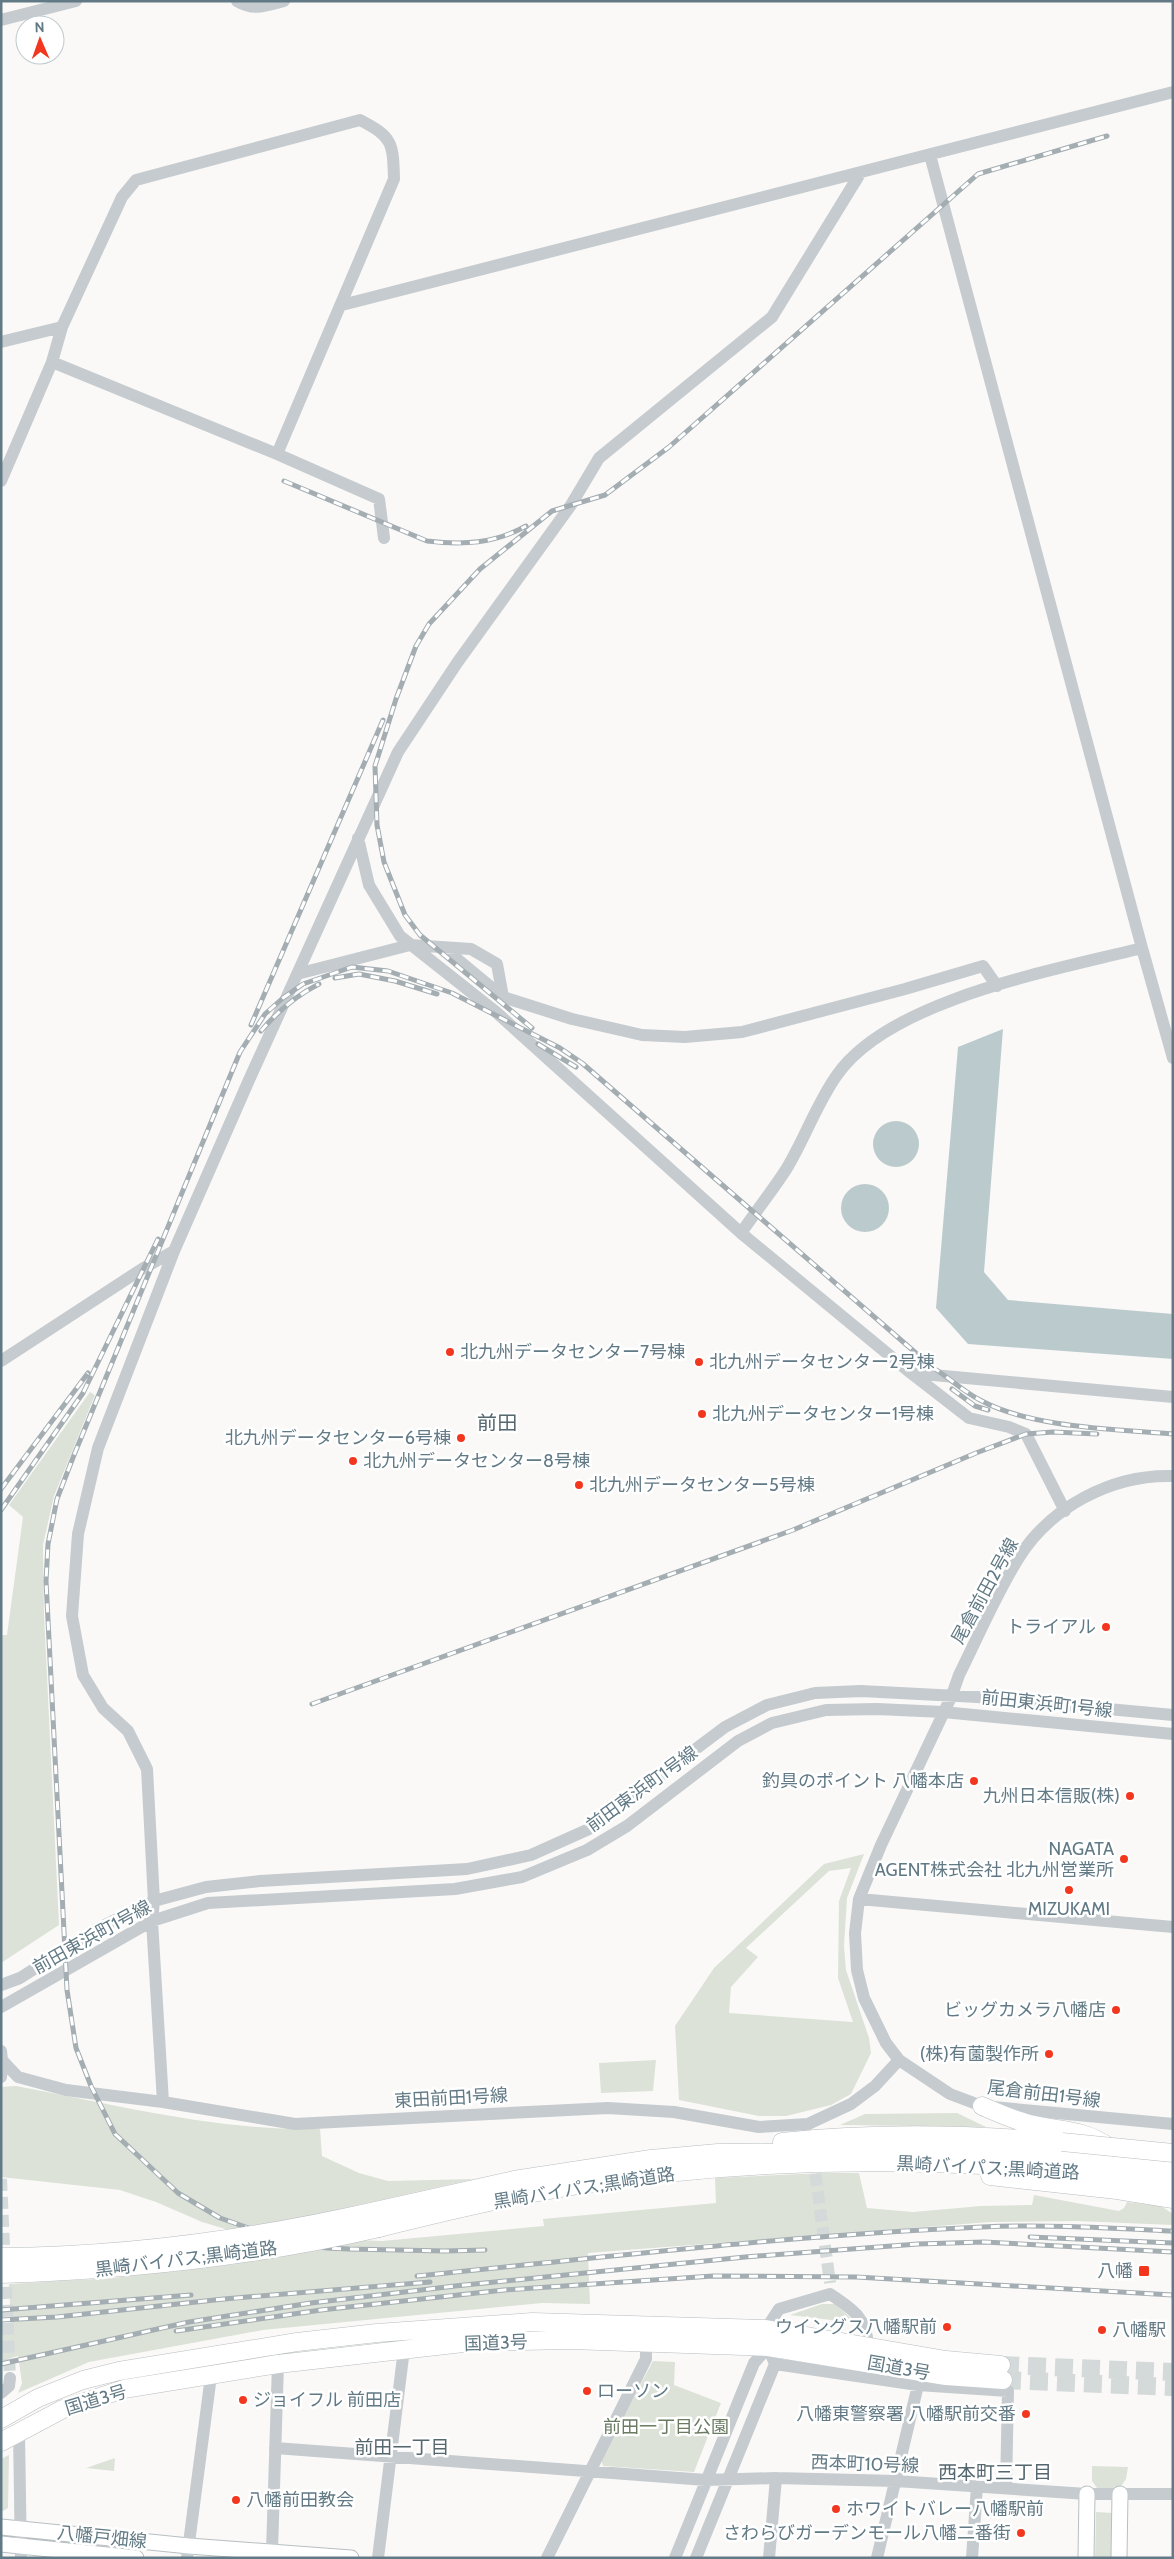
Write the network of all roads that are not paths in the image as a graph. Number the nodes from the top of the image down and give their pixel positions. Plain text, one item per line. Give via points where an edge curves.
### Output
1 (76, 1) edge
2 (236, 1) edge
3 (284, 1) edge
4 (1, 20) edge
5 (1173, 92) edge
6 (930, 155) junction
7 (861, 172) junction
8 (342, 305) junction
9 (62, 327) junction
10 (1, 342) edge
11 (52, 362) junction
12 (277, 454) junction
13 (1, 481) edge
14 (384, 538) dead end
15 (358, 838) junction
16 (410, 945) junction
17 (444, 948) junction
18 (1142, 948) junction
19 (297, 974) junction
20 (997, 986) junction
21 (503, 997) junction
22 (1173, 1058) edge
23 (741, 1233) junction
24 (174, 1251) junction
25 (1, 1361) edge
26 (912, 1373) junction
27 (1173, 1397) edge
28 (1173, 1476) edge
29 (1065, 1511) junction
30 (952, 1695) junction
31 (943, 1712) junction
32 (1173, 1715) edge
33 (1173, 1734) edge
34 (859, 1899) junction
35 (154, 1900) junction
36 (152, 1921) junction
37 (1173, 1927) edge
38 (1, 1985) edge
39 (1, 2007) edge
40 (1, 2051) edge
41 (2, 2060) edge
42 (899, 2060) junction
43 (1, 2078) edge
44 (163, 2102) junction
45 (982, 2106) junction
46 (1173, 2124) edge
47 (1114, 2150) dead end
48 (1173, 2153) edge
49 (651, 2159) junction
50 (802, 2165) junction
51 (1173, 2170) edge
52 (1170, 2192) edge
53 (377, 2220) junction
54 (1, 2257) edge
55 (1, 2274) edge
56 (766, 2329) junction
57 (646, 2344) junction
58 (768, 2347) junction
59 (868, 2347) junction
60 (404, 2350) junction
61 (278, 2364) junction
62 (775, 2364) junction
63 (211, 2376) junction
64 (10, 2378) tunnel mouth
65 (918, 2385) junction
66 (1, 2393) edge
67 (1, 2419) edge
68 (19, 2434) junction
69 (1, 2442) edge
70 (275, 2448) junction
71 (392, 2456) junction
72 (588, 2471) junction
73 (776, 2478) junction
74 (706, 2480) junction
75 (729, 2480) junction
76 (896, 2481) junction
77 (977, 2486) junction
78 (1006, 2488) junction
79 (1087, 2494) junction
80 (1120, 2494) junction
81 (1173, 2494) edge
82 (1, 2526) edge
83 (21, 2529) junction
84 (1, 2544) edge
85 (272, 2551) junction
86 (21, 2552) edge
87 (188, 2552) edge
88 (136, 2558) edge
89 (350, 2558) edge
90 (378, 2558) edge
91 (547, 2558) edge
92 (675, 2558) edge
93 (696, 2558) edge
94 (769, 2558) edge
95 (877, 2558) edge
96 (972, 2558) edge
97 (1086, 2558) edge
98 (1119, 2558) edge

1 - 4 street
2 - 3 street via 247,7 263,7
5 - 6 street
6 - 7 street
6 - 18 street
7 - 8 street
7 - 15 street via 772,317 600,458 571,505 457,663 398,752
8 - 9 street via 394,179 393,150 383,132 360,120 136,180 122,197
8 - 12 street
9 - 10 street
9 - 11 street
11 - 12 street
11 - 13 street
12 - 14 street via 379,499
15 - 16 street via 369,884 400,936
15 - 19 street
16 - 17 street
16 - 19 street
16 - 23 street via 505,1020
17 - 21 street
17 - 21 street via 471,949 497,964
18 - 20 street
18 - 22 street
19 - 24 street
20 - 21 street via 982,966 742,1032 685,1037 642,1035 572,1019
20 - 23 street via 899,1022 864,1045 837,1074 786,1168
23 - 26 street
24 - 25 street
24 - 35 street via 98,1448 78,1534 72,1616 83,1675 103,1708 128,1731 147,1769
26 - 27 street
26 - 29 street via 969,1418 1026,1434
28 - 29 street, 尾倉前田2号線 via 1123,1481 1094,1491
29 - 30 street, 尾倉前田2号線 via 1040,1531 1018,1558
30 - 31 street, 尾倉前田1号線
30 - 32 street, 前田東浜町1号線
30 - 35 street, 前田東浜町1号線 via 861,1691 815,1693 767,1705 725,1727 589,1829 531,1855 467,1869 206,1887
31 - 33 street, 前田東浜町1号線
31 - 34 street, 尾倉前田1号線
31 - 36 street, 前田東浜町1号線 via 826,1710 772,1723 738,1741 627,1826 587,1850 522,1877 455,1889 208,1903
34 - 37 street
34 - 42 street, 尾倉前田1号線 via 855,1942 861,1989 886,2043
35 - 36 street
35 - 38 street, 前田東浜町1号線 via 97,1929 20,1978
36 - 39 street, 前田東浜町1号線
36 - 44 street
40 - 41 street
41 - 43 street
41 - 44 street, 東田前田1号線 via 18,2077 66,2090
42 - 44 street, 東田前田1号線 via 875,2086 852,2104 809,2129 759,2126 674,2112 608,2108 295,2124
42 - 45 street, 尾倉前田1号線 via 950,2094
45 - 46 street, 尾倉前田1号線
45 - 47 highway via 1023,2122 1074,2130
48 - 49 highway, bridge via 1062,2142 930,2135 851,2136 718,2148
49 - 51 highway, 黒崎バイパス;黒崎道路 via 766,2152 963,2151 1048,2156
49 - 53 highway, 黒崎バイパス;黒崎道路 via 514,2180
50 - 52 highway via 973,2175 1139,2194
50 - 52 highway, 黒崎バイパス;黒崎道路 via 962,2164 1049,2169
50 - 53 highway, 黒崎バイパス;黒崎道路 via 652,2175
53 - 54 highway, 黒崎バイパス;黒崎道路, bridge via 105,2254
53 - 55 highway, 黒崎バイパス;黒崎道路, bridge via 324,2241 217,2259 107,2270
56 - 58 street
56 - 59 highway, 国道3号
56 - 59 street via 779,2308 830,2288 864,2323
56 - 67 highway, 国道3号 via 532,2322 296,2342 119,2371 83,2380
57 - 58 highway, 国道3号
57 - 60 highway, 国道3号 via 571,2340 492,2342
57 - 72 street via 646,2359
58 - 59 highway, 国道3号 via 946,2376 1002,2372
58 - 62 street
58 - 74 street via 754,2363
60 - 61 highway, 国道3号
60 - 71 street
61 - 63 highway, 国道3号
61 - 70 street
62 - 65 street
62 - 75 street
63 - 68 highway, 国道3号 via 117,2391 63,2409
63 - 87 street
64 - 66 street via 9,2386
65 - 76 street
65 - 78 street via 1008,2392
68 - 69 highway, 国道3号
68 - 83 street
70 - 71 street, 西本町10号線
70 - 85 street
71 - 72 street, 西本町10号線
71 - 90 street
72 - 74 street, 西本町10号線
72 - 91 street
73 - 75 street, 西本町10号線
73 - 76 street, 西本町10号線
73 - 94 street
74 - 75 street, 西本町10号線
74 - 92 street
75 - 93 street
76 - 77 street, 西本町10号線
76 - 95 street
77 - 78 street, 西本町10号線
77 - 96 street
78 - 79 street, 西本町10号線
79 - 80 street, 西本町10号線
79 - 97 main road
80 - 81 street, 西本町10号線
80 - 98 main road
82 - 83 main road, 八幡戸畑線
83 - 86 street
83 - 87 main road, 八幡戸畑線
84 - 86 main road, 八幡戸畑線
85 - 87 main road, 八幡戸畑線
85 - 89 main road, 八幡戸畑線
86 - 88 main road, 八幡戸畑線

